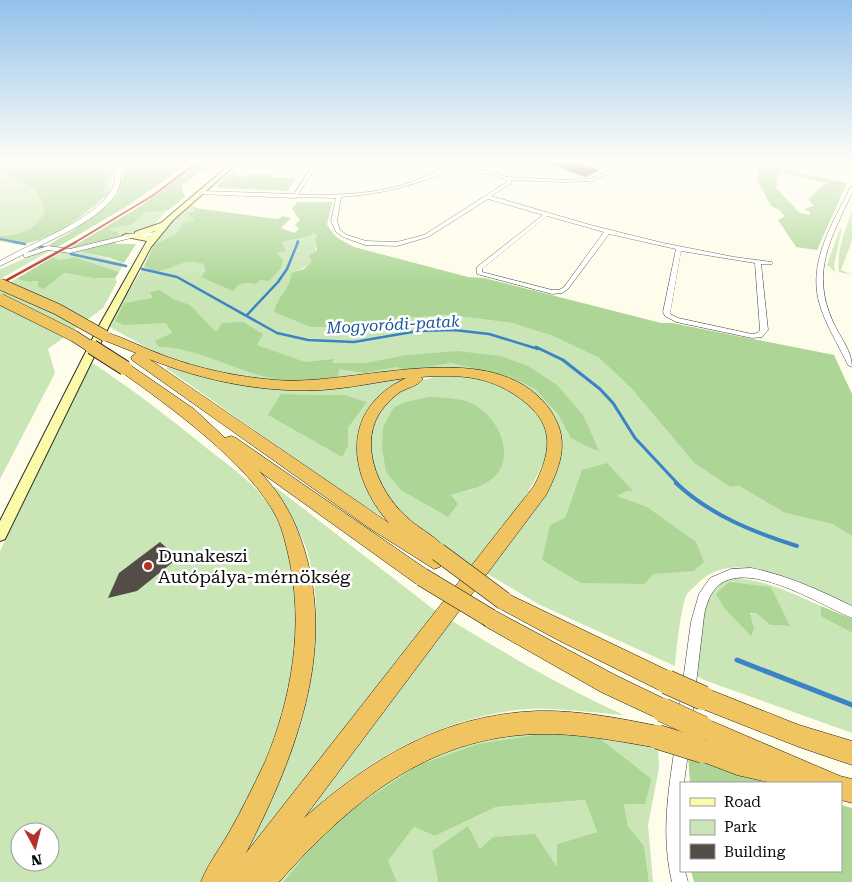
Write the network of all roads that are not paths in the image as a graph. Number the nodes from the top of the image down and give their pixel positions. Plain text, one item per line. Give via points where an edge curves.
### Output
1 (104, 202) edge
2 (188, 202) edge
3 (338, 202) edge
4 (480, 202) edge
5 (505, 202) edge
6 (846, 202) edge
7 (546, 215) junction
8 (81, 220) junction
9 (164, 225) junction
10 (607, 232) junction
11 (138, 234) junction
12 (157, 234) junction
13 (126, 236) junction
14 (151, 241) junction
15 (48, 248) junction
16 (679, 248) junction
17 (758, 262) junction
18 (770, 263) dead end
19 (0, 265) edge
20 (0, 284) edge
21 (0, 298) edge
22 (134, 358) junction
23 (852, 366) edge
24 (467, 373) junction
25 (182, 408) junction
26 (0, 535) edge
27 (436, 557) junction
28 (852, 612) edge
29 (692, 667) joint
30 (852, 754) edge
31 (817, 782) edge
32 (826, 782) edge
33 (214, 882) edge
34 (240, 882) edge
35 (261, 882) edge
36 (680, 882) edge

1 - 8 street
2 - 9 main road
3 - 4 street via 334,221 338,231 354,241 386,245 426,236
5 - 7 street
6 - 23 street via 821,263 819,281 829,321
7 - 10 street
7 - 10 street via 479,268 479,273 560,292
8 - 15 street via 54,239
8 - 19 street
9 - 11 main road
9 - 12 main road
10 - 16 street
11 - 12 street
11 - 13 street
12 - 14 main road
13 - 14 main road
13 - 15 street via 70,251
14 - 26 main road via 83,365
15 - 19 street
16 - 17 street
16 - 17 street via 667,315 676,320 752,336 764,330
17 - 18 street
20 - 22 highway, bridge via 57,309
21 - 22 highway, bridge via 74,336
22 - 24 highway via 176,364 207,374 293,386 355,382 433,371
22 - 25 highway
22 - 27 highway via 157,370 367,518
24 - 27 highway via 425,376 400,386 374,408 364,436 368,469 384,505
24 - 34 highway via 510,385 528,395 542,410 550,421 556,441 548,474 540,490
25 - 32 highway, bridge via 422,577 490,618 609,684
25 - 33 highway via 238,459 281,511 301,562 306,593 307,629 292,719 256,808
27 - 30 highway, bridge via 504,601 668,682 790,733
28 - 29 street via 768,576 741,572 725,574 708,588 702,599
29 - 36 street via 672,834
31 - 35 highway, bridge via 737,763 626,729 554,721 522,722 463,733 417,751 375,776 333,807

